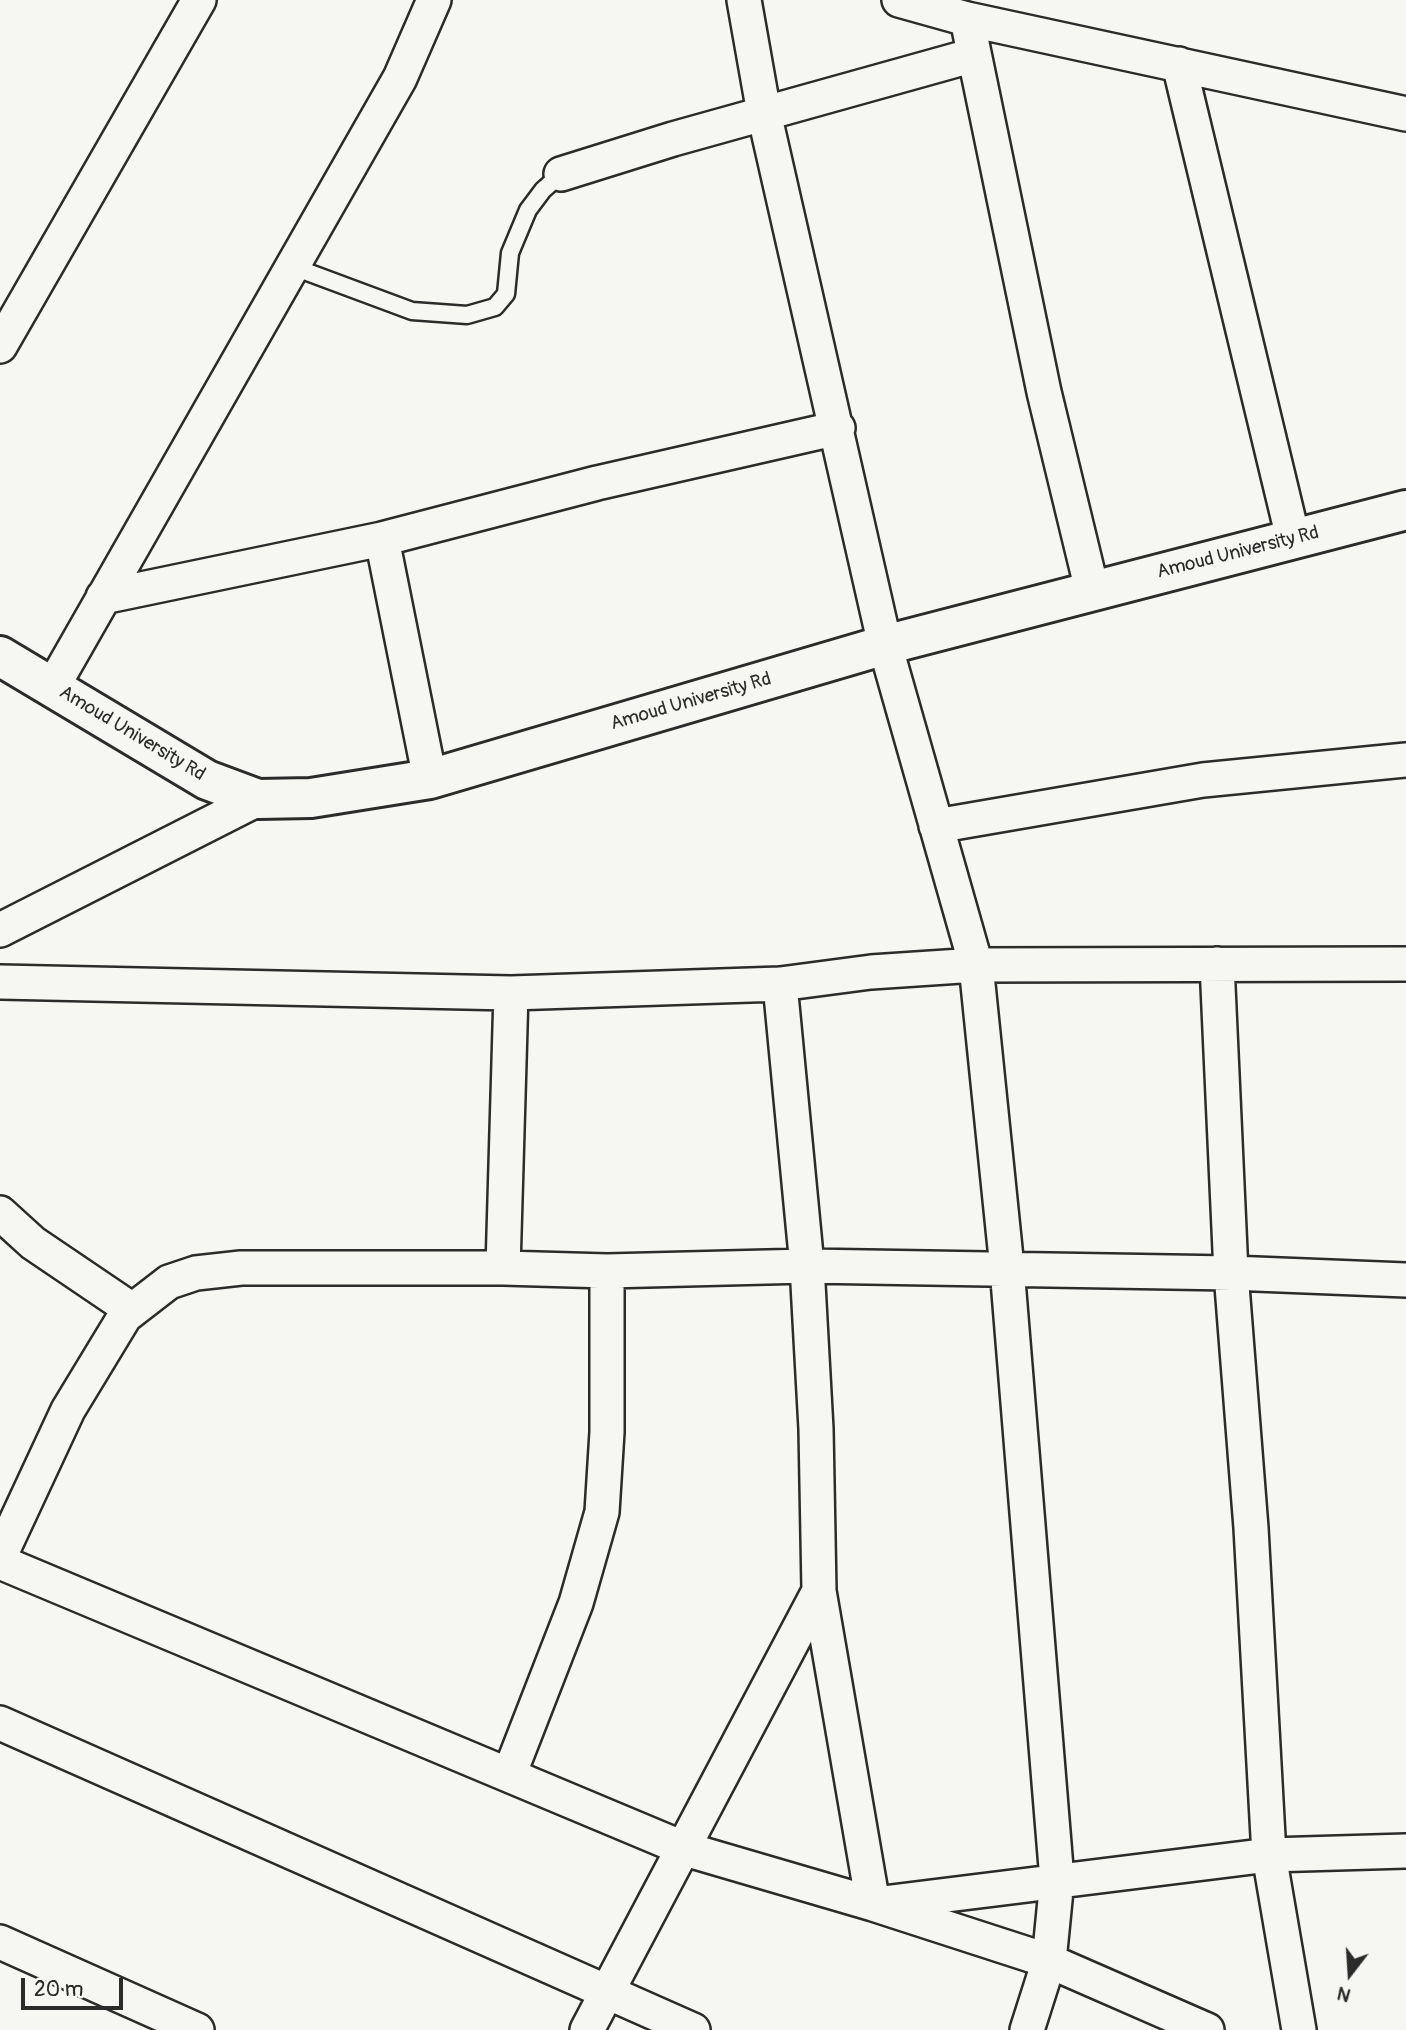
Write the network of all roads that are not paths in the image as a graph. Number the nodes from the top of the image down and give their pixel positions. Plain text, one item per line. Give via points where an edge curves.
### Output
1 (199, 0) edge
2 (434, 0) edge
3 (744, 0) edge
4 (899, 0) edge
5 (967, 19) junction
6 (974, 55) junction
7 (1179, 64) junction
8 (764, 113) junction
9 (1406, 114) edge
10 (561, 174) joint
11 (291, 266) junction
12 (0, 346) edge
13 (838, 428) junction
14 (1406, 510) edge
15 (1293, 538) junction
16 (382, 539) junction
17 (1092, 590) junction
18 (103, 597) junction
19 (885, 645) junction
20 (0, 656) edge
21 (53, 687) junction
22 (1406, 760) edge
23 (430, 779) junction
24 (258, 799) junction
25 (936, 826) junction
26 (0, 930) edge
27 (1217, 964) junction
28 (1406, 964) edge
29 (976, 965) junction
30 (0, 982) edge
31 (780, 984) junction
32 (511, 993) junction
33 (0, 1213) edge
34 (807, 1266) junction
35 (503, 1268) junction
36 (1007, 1268) junction
37 (607, 1271) junction
38 (1231, 1273) junction
39 (1406, 1280) edge
40 (132, 1310) junction
41 (0, 1556) edge
42 (0, 1562) edge
43 (819, 1591) junction
44 (0, 1723) edge
45 (509, 1775) junction
46 (685, 1849) junction
47 (1406, 1851) edge
48 (1269, 1855) junction
49 (1057, 1880) junction
50 (873, 1904) junction
51 (0, 1942) edge
52 (1049, 1961) junction
53 (609, 1991) junction
54 (197, 2030) edge
55 (587, 2030) edge
56 (693, 2030) edge
57 (1027, 2030) edge
58 (1207, 2030) edge
59 (1299, 2030) edge

1 - 12 street
2 - 11 street via 400,78
3 - 8 street
4 - 5 street
5 - 6 street
5 - 7 street
6 - 8 street
6 - 17 street via 1044,392
7 - 9 street
7 - 15 street
8 - 10 street
8 - 13 street
10 - 11 lane via 528,210 510,253 506,294 495,307 467,315 412,311
11 - 18 street
13 - 16 street via 597,483
13 - 19 street
14 - 15 street, Amoud University Rd
15 - 17 street, Amoud University Rd
16 - 18 street
16 - 23 street
17 - 19 street, Amoud University Rd
18 - 21 street
19 - 23 street, Amoud University Rd
19 - 25 street
20 - 21 street, Amoud University Rd
21 - 24 street, Amoud University Rd via 207,780
22 - 25 street via 1202,780
23 - 24 street, Amoud University Rd via 311,798
24 - 26 street
25 - 29 street
27 - 28 street
27 - 29 street
27 - 38 street
29 - 31 street
29 - 36 street
30 - 32 street
31 - 32 street
31 - 34 street
32 - 35 street
33 - 40 street via 33,1243
34 - 36 street
34 - 37 street
34 - 43 street
35 - 37 street
35 - 40 street via 241,1268 196,1273 169,1282
36 - 38 street
36 - 49 street
37 - 45 street via 607,1432 601,1511 576,1604
38 - 39 street
38 - 48 street
40 - 41 street via 68,1410
42 - 45 street
43 - 46 street
43 - 50 street
44 - 53 street
45 - 46 street
46 - 50 street
46 - 53 street
47 - 48 street
48 - 49 street
48 - 59 street
49 - 50 street
49 - 52 street
50 - 52 street
51 - 54 street
52 - 57 street
52 - 58 street
53 - 55 street
53 - 56 street

